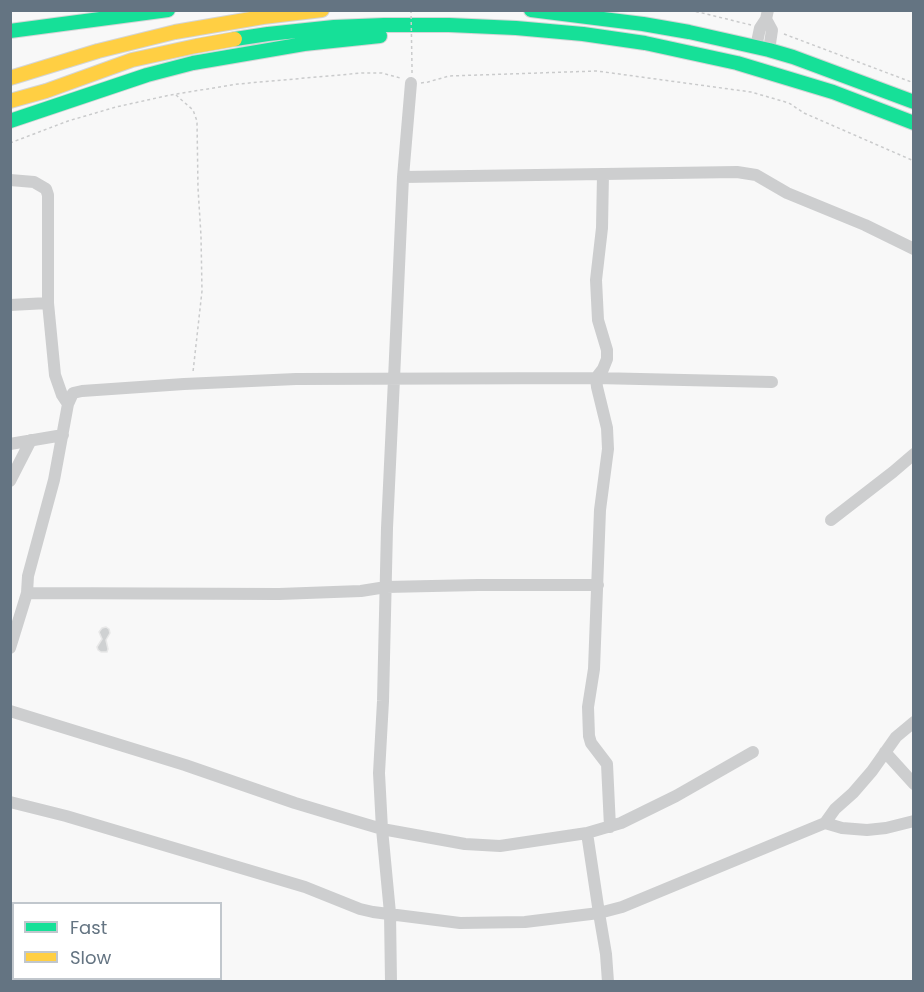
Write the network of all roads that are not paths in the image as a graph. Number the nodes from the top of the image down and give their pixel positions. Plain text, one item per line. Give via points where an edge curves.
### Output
1 (168, 10) edge
2 (322, 10) edge
3 (531, 10) edge
4 (590, 10) edge
5 (766, 22) edge
6 (643, 24) junction
7 (10, 31) edge
8 (762, 48) junction
9 (737, 63) junction
10 (10, 78) edge
11 (411, 83) road end
12 (10, 101) edge
13 (914, 102) edge
14 (10, 121) edge
15 (914, 123) edge
16 (603, 174) junction
17 (403, 177) junction
18 (10, 180) edge
19 (914, 249) edge
20 (48, 303) junction
21 (10, 305) edge
22 (596, 378) junction
23 (394, 379) junction
24 (772, 382) dead end
25 (68, 404) junction
26 (63, 435) junction
27 (30, 440) junction
28 (10, 444) edge
29 (914, 454) edge
30 (10, 481) edge
31 (831, 520) dead end
32 (598, 585) junction
33 (386, 587) junction
34 (27, 593) junction
35 (10, 648) edge
36 (10, 711) edge
37 (914, 722) edge
38 (753, 752) dead end
39 (885, 752) junction
40 (914, 784) edge
41 (10, 802) edge
42 (914, 821) edge
43 (825, 823) junction
44 (610, 827) junction
45 (382, 829) junction
46 (587, 833) junction
47 (599, 913) junction
48 (390, 914) junction
49 (391, 981) edge
50 (608, 981) edge

1 - 7 main road
2 - 10 main road via 175,32
3 - 6 main road
4 - 6 main road
5 - 8 street
6 - 8 main road
8 - 13 main road
9 - 12 main road via 583,34 516,28 334,27 268,34 132,60
9 - 14 main road via 518,35 389,36 304,44 193,63
9 - 15 main road via 833,92
11 - 17 street
16 - 17 street
16 - 19 street via 756,175 787,193
16 - 22 street via 596,280 598,320 607,359
17 - 23 street
18 - 20 street via 34,183 46,189 48,195
20 - 21 street
20 - 25 street via 55,375
22 - 23 street
22 - 24 street
22 - 32 street via 608,449 600,510
23 - 25 street via 296,379 82,391 73,393
23 - 33 street
25 - 26 street
26 - 27 street
26 - 34 street
27 - 28 street
27 - 30 street
29 - 31 street
32 - 33 street
32 - 44 street via 589,736 607,764
33 - 34 street via 279,594
33 - 45 street via 379,774
34 - 35 street
36 - 45 street
37 - 39 street
38 - 44 street via 676,796
39 - 40 street
39 - 43 street
41 - 48 street via 306,887 360,909
42 - 43 street via 867,830
43 - 47 street
44 - 46 street
45 - 46 street via 465,844 500,846
45 - 48 street
46 - 47 street
47 - 48 street via 525,922 460,923
47 - 50 street
48 - 49 street

